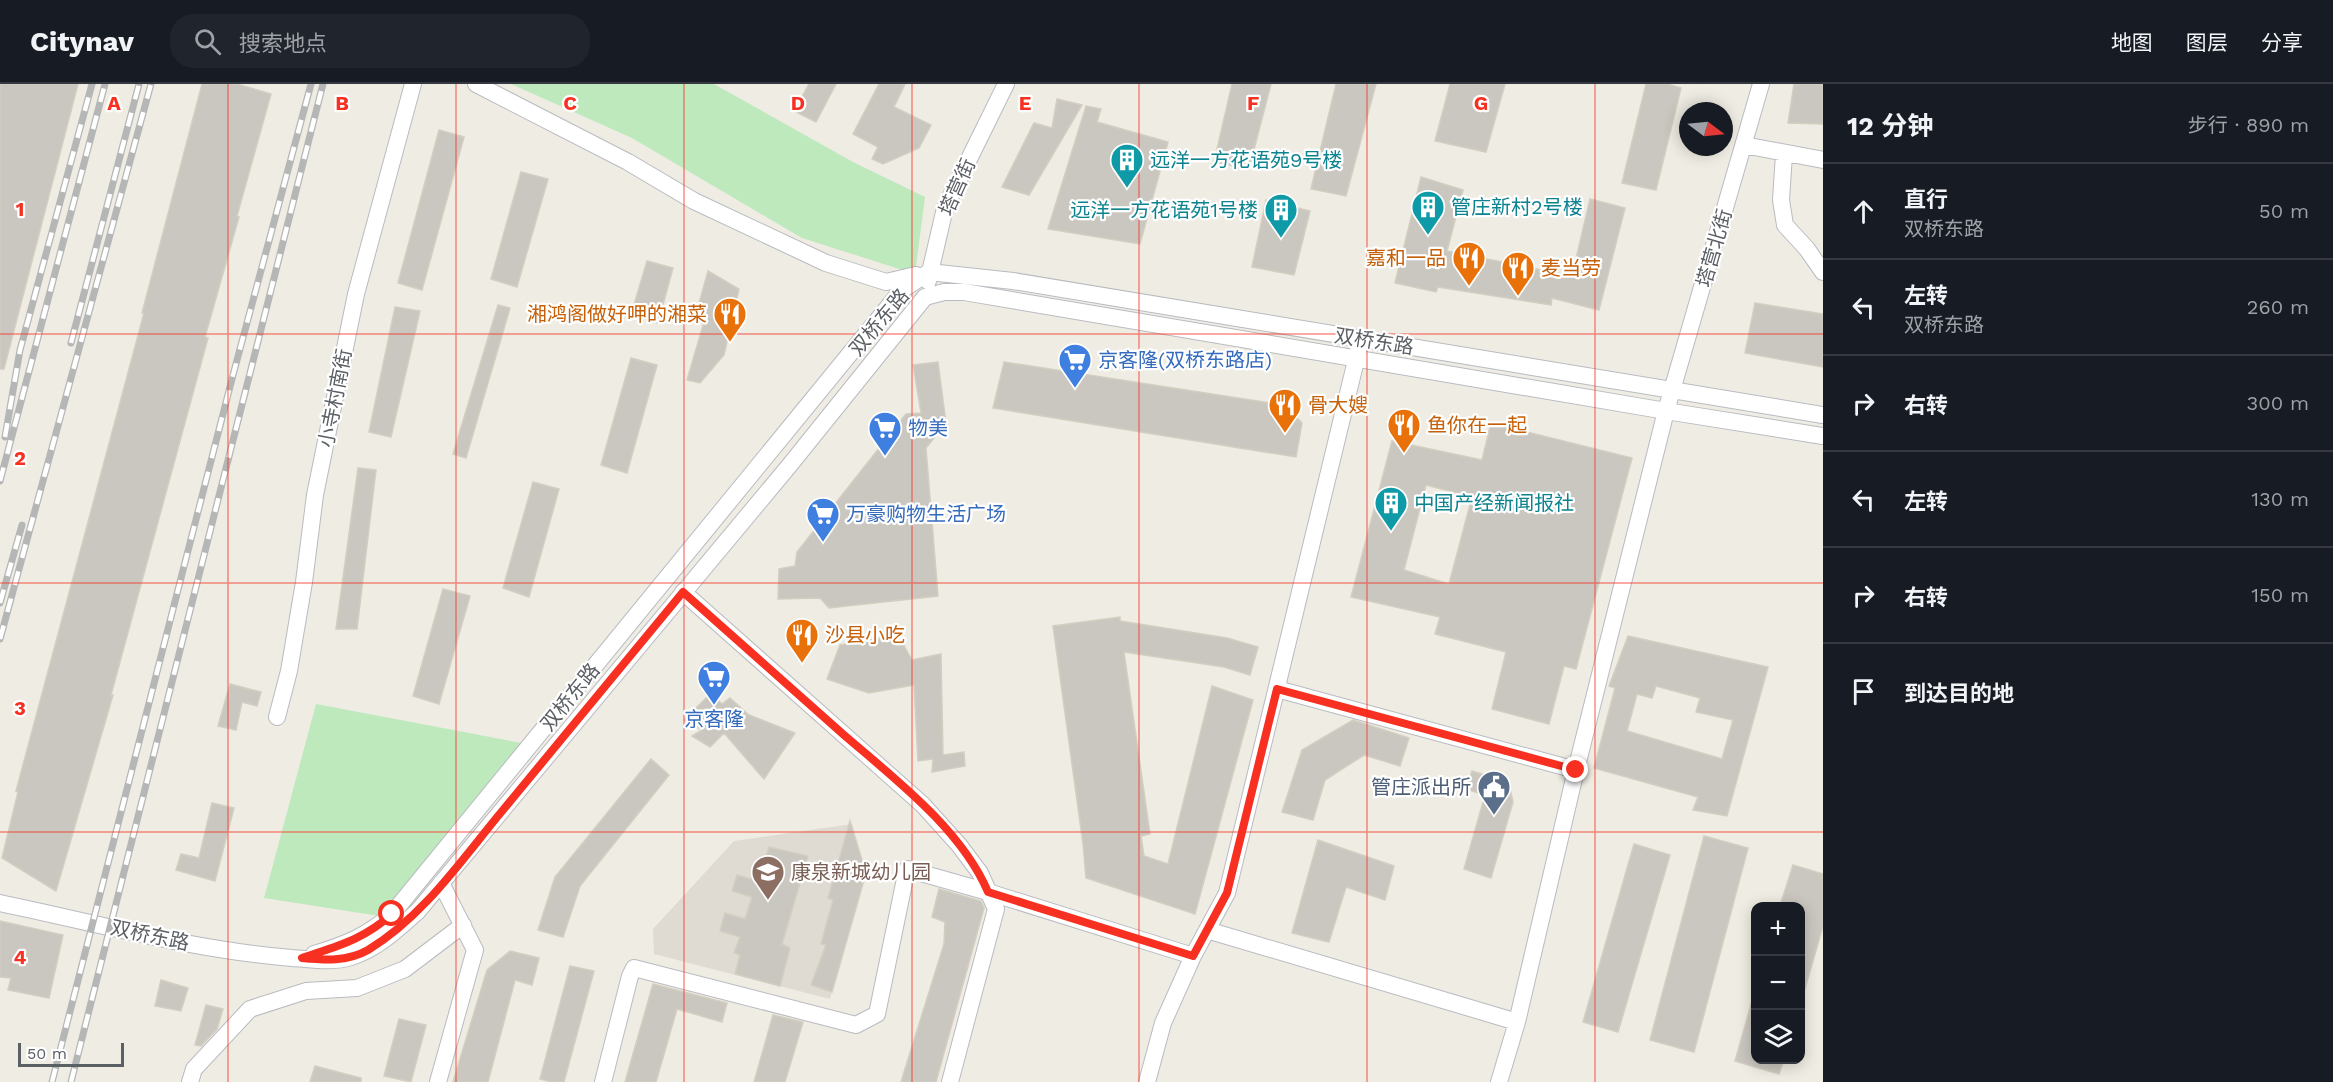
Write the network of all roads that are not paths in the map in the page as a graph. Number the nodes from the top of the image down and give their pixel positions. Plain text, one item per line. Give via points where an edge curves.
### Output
1 (413, 84) edge
2 (476, 84) edge
3 (1006, 84) edge
4 (1761, 84) edge
5 (1744, 146) junction
6 (1784, 154) junction
7 (1823, 160) edge
8 (929, 272) junction
9 (1823, 272) edge
10 (925, 297) junction
11 (1361, 339) junction
12 (1356, 359) junction
13 (1673, 388) junction
14 (1666, 411) junction
15 (1823, 415) edge
16 (1823, 436) edge
17 (683, 592) junction
18 (1277, 689) junction
19 (277, 717) dead end
20 (1576, 770) junction
21 (441, 883) junction
22 (988, 892) junction
23 (0, 903) edge
24 (463, 925) junction
25 (1207, 930) junction
26 (1193, 956) junction
27 (302, 958) junction
28 (1517, 1022) junction
29 (190, 1082) edge
30 (438, 1082) edge
31 (603, 1082) edge
32 (950, 1082) edge
33 (1147, 1082) edge
34 (1499, 1082) edge

1 - 19 street, 小寺村南街 via 356,294 315,495 289,671
2 - 8 street via 628,162 694,201 826,263 886,282
3 - 8 street, 塔营街 via 945,208
4 - 5 street, 塔营北街
5 - 6 street
5 - 13 street, 塔营北街
6 - 7 street
6 - 9 street via 1781,200 1785,225
8 - 10 street, 塔营街
8 - 11 street, 双桥东路 via 1013,281
8 - 27 street, 双桥东路 via 902,290 392,914 354,941
10 - 12 street, 双桥东路 via 944,291 964,292
10 - 17 street, 双桥东路
11 - 12 street
11 - 13 street, 双桥东路
12 - 14 street, 双桥东路
12 - 18 street
13 - 14 street, 塔营北街
13 - 15 street, 双桥东路
14 - 16 street, 双桥东路
14 - 20 street, 塔营北街
17 - 21 street, 双桥东路
17 - 22 street via 923,805 980,873
18 - 20 street
18 - 25 street via 1227,893
20 - 28 street, 塔营北街
21 - 24 street
21 - 27 street, 双桥东路 via 397,930 366,951 349,958
22 - 26 street
22 - 31 street via 907,869 877,1014 856,1024 634,968
22 - 32 street via 996,909
23 - 27 street, 双桥东路 via 240,954
24 - 29 street via 405,969 357,988 306,992 250,1009 194,1069
24 - 30 street via 475,950
25 - 26 street
25 - 28 street
26 - 33 street via 1163,1023
28 - 34 street, 塔营北街

